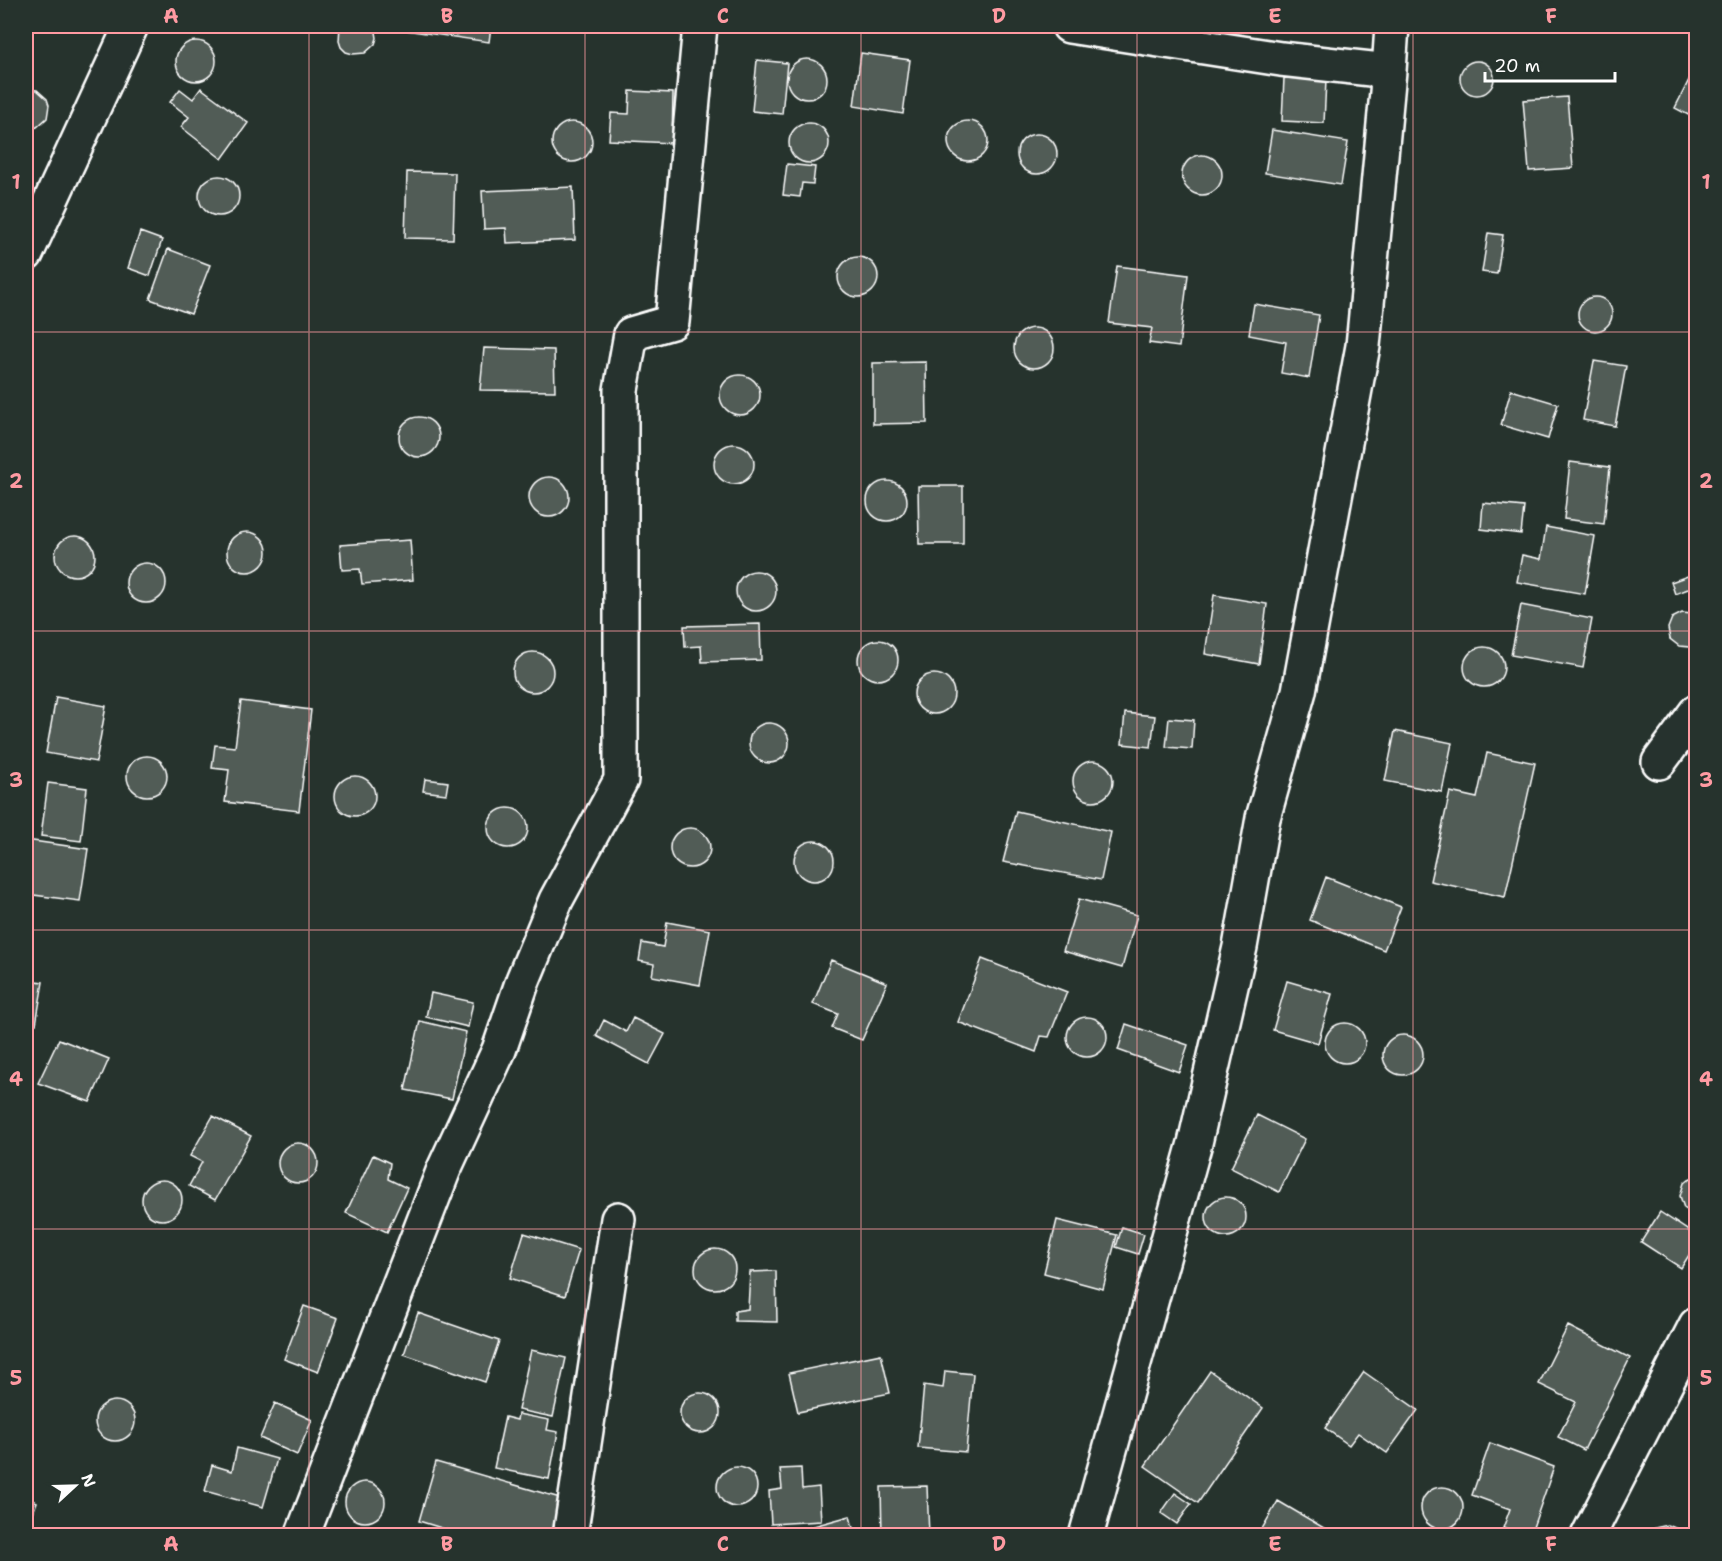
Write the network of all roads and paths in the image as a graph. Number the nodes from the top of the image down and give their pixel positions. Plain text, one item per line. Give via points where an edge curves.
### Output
1 (131, 26) edge
2 (700, 26) edge
3 (1069, 26) edge
4 (1392, 26) edge
5 (1389, 71) junction
6 (26, 254) edge
7 (1696, 712) edge
8 (1659, 762) dead end
9 (618, 1219) dead end
10 (1696, 1325) edge
11 (302, 1536) edge
12 (570, 1536) edge
13 (1086, 1536) edge
14 (1588, 1536) edge

1 - 6 street
2 - 11 street via 672,322 631,334 621,390 621,780 556,900 499,1050 444,1169
3 - 5 street via 1281,59
4 - 5 street
5 - 13 street via 1363,346 1299,691 1263,818 1240,947 1195,1143
7 - 8 street
9 - 12 street
10 - 14 street

